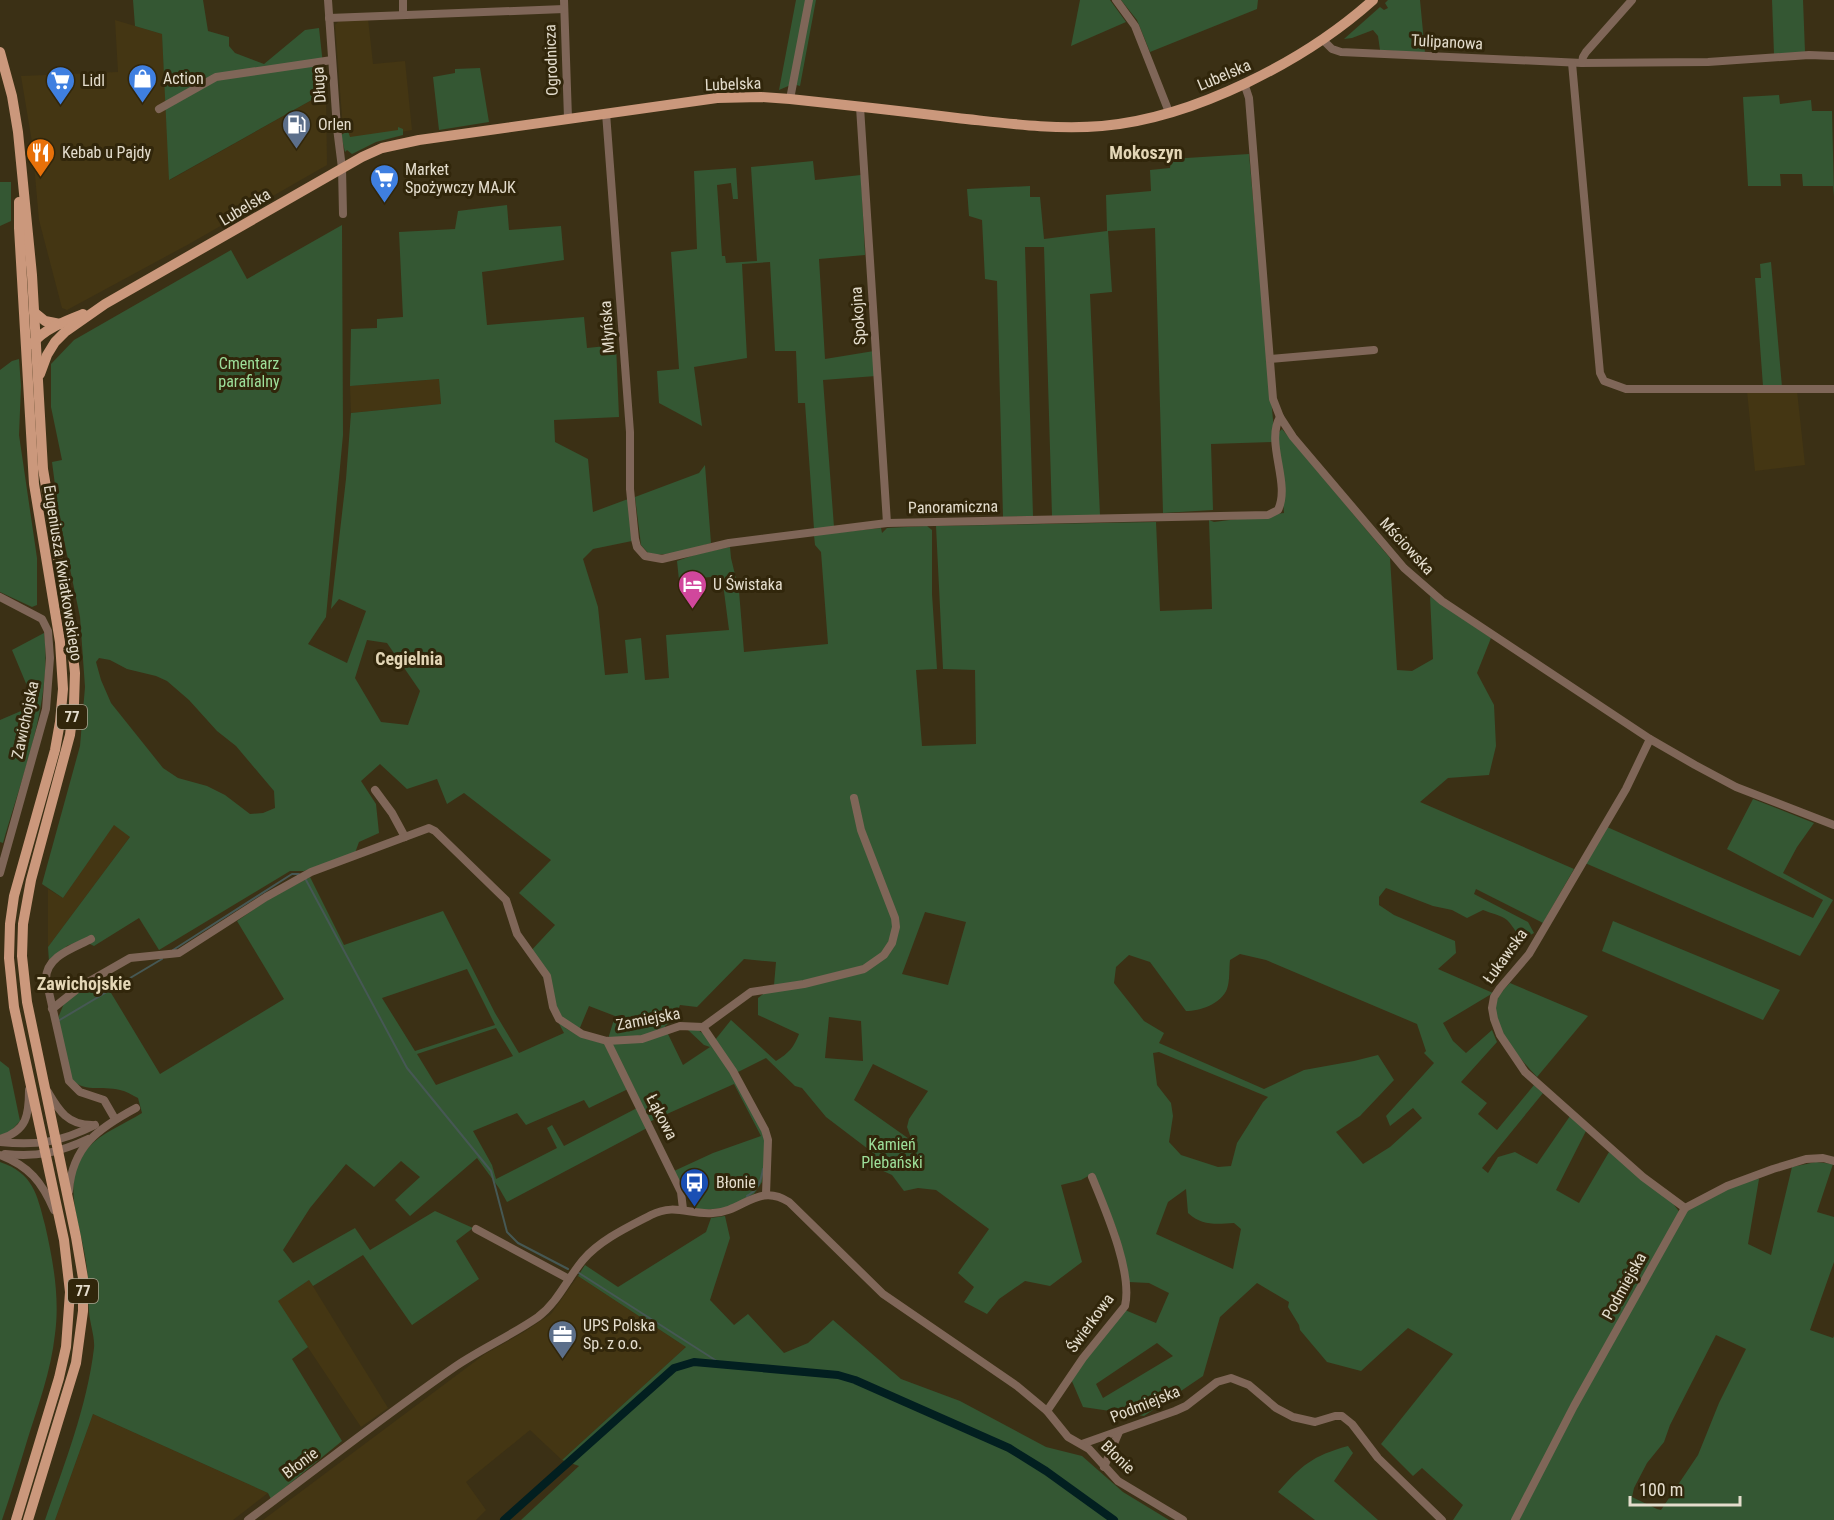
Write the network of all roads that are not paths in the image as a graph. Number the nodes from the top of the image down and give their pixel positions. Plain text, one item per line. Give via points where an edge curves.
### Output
1 (328, 0) edge
2 (403, 0) edge
3 (809, 0) edge
4 (1116, 0) edge
5 (1373, 0) edge
6 (1632, 0) edge
7 (564, 4) edge
8 (404, 15) junction
9 (329, 18) junction
10 (1324, 41) junction
11 (0, 52) edge
12 (1834, 56) edge
13 (332, 60) junction
14 (1572, 63) junction
15 (1582, 63) junction
16 (1244, 83) junction
17 (790, 99) junction
18 (860, 107) junction
19 (159, 110) dead end
20 (1169, 112) junction
21 (606, 113) junction
22 (568, 118) junction
23 (22, 166) junction
24 (342, 168) junction
25 (343, 214) dead end
26 (34, 312) junction
27 (25, 327) junction
28 (62, 328) junction
29 (36, 340) junction
30 (1374, 350) dead end
31 (26, 352) junction
32 (1270, 359) junction
33 (38, 383) junction
34 (1834, 389) edge
35 (1280, 417) junction
36 (887, 523) junction
37 (635, 539) joint
38 (0, 597) edge
39 (1650, 740) junction
40 (375, 790) dead end
41 (854, 798) dead end
42 (1834, 825) edge
43 (405, 837) junction
44 (0, 873) edge
45 (91, 939) dead end
46 (52, 1009) junction
47 (703, 1027) junction
48 (607, 1041) junction
49 (28, 1074) junction
50 (45, 1086) junction
51 (136, 1108) dead end
52 (115, 1119) junction
53 (95, 1125) junction
54 (94, 1136) junction
55 (0, 1141) edge
56 (58, 1146) junction
57 (44, 1149) junction
58 (0, 1154) edge
59 (1834, 1161) edge
60 (1092, 1177) dead end
61 (766, 1194) junction
62 (69, 1197) junction
63 (1685, 1208) junction
64 (683, 1209) junction
65 (62, 1228) junction
66 (476, 1229) dead end
67 (569, 1279) junction
68 (1047, 1411) junction
69 (1119, 1432) junction
70 (1082, 1444) junction
71 (1104, 1467) junction
72 (16, 1520) edge
73 (28, 1520) edge
74 (248, 1520) edge
75 (1183, 1520) edge
76 (1442, 1520) edge
77 (1515, 1520) edge

1 - 9 street, Długa
2 - 8 street
3 - 17 street
4 - 20 street via 1135,26
5 - 10 main road, Lubelska
6 - 15 street via 1586,52
7 - 8 street
7 - 22 street, Ogrodnicza
8 - 9 street
9 - 13 street, Długa
10 - 14 street, Tulipanowa via 1341,52
10 - 16 main road, Lubelska
11 - 23 main road, Eugeniusza Kwiatkowskiego / 77 via 14,106
12 - 15 street, Tulipanowa
13 - 19 street via 216,77
13 - 24 street, Długa
14 - 15 street, Tulipanowa
14 - 34 street via 1600,373 1604,381 1626,389
16 - 20 main road, Lubelska
16 - 32 street, Mściowska
17 - 18 main road, Lubelska
17 - 21 main road, Lubelska via 717,98
18 - 20 main road, Lubelska via 1056,128 1116,124
18 - 36 street, Spokojna
21 - 22 main road, Lubelska
21 - 37 street, Młyńska
22 - 24 main road, Lubelska via 404,143 382,148
23 - 26 main road, Eugeniusza Kwiatkowskiego / 77
23 - 27 main road, Eugeniusza Kwiatkowskiego / 77 via 19,228
24 - 25 street
24 - 28 main road, Lubelska
26 - 28 main road
26 - 29 main road, Eugeniusza Kwiatkowskiego / 77
27 - 29 main road
27 - 31 main road, Eugeniusza Kwiatkowskiego / 77
28 - 29 main road, Lubelska
28 - 33 main road
29 - 31 main road, Lubelska
29 - 33 main road, Eugeniusza Kwiatkowskiego / 77
30 - 32 street
31 - 49 main road, Eugeniusza Kwiatkowskiego / 77 via 35,496 63,675 58,736 16,886 10,924 11,986
32 - 35 street, Mściowska via 1273,399
33 - 50 main road, Eugeniusza Kwiatkowskiego / 77 via 44,479 72,640 75,681 68,744 31,880 23,929 24,980
35 - 36 street, Panoramiczna via 1275,429 1281,505 1268,515
35 - 39 street, Mściowska via 1423,586
36 - 37 street, Panoramiczna via 729,543 662,559 645,556
38 - 44 street, Zawichojska via 42,619 48,631 50,658 46,709
39 - 42 street, Mściowska via 1736,787
39 - 63 street, Łukawska via 1626,789 1528,954 1494,997 1492,1014 1500,1035 1525,1072 1643,1177
40 - 43 street
41 - 47 street, Zamiejska via 861,830 896,918 892,943 884,955 864,969 752,992
43 - 46 street via 311,872 179,952 130,958 81,986
43 - 48 street, Zamiejska via 433,829 493,886 506,900 519,939 547,976 559,1018 582,1034
45 - 46 street via 47,968
46 - 52 street via 69,1081 80,1092 104,1100
47 - 48 street, Zamiejska via 680,1026 642,1039
47 - 61 street via 733,1071 765,1130
48 - 64 street, Łąkowa via 681,1192
49 - 55 street via 26,1118 15,1132
49 - 57 main road, Eugeniusza Kwiatkowskiego / 77
50 - 53 street via 68,1119
50 - 56 main road, Eugeniusza Kwiatkowskiego / 77
51 - 52 street
52 - 53 street
52 - 54 street
53 - 56 street
54 - 56 street
54 - 62 street via 74,1163
55 - 57 street
56 - 57 street
56 - 62 main road, 77
57 - 58 street
57 - 65 main road, 77
58 - 65 street via 19,1163 39,1180
59 - 63 street via 1806,1159 1773,1168
60 - 68 street, Świerkowa via 1113,1230 1126,1282 1126,1301
61 - 64 street, Błonie via 720,1213
61 - 68 street, Błonie via 789,1202 883,1294
62 - 73 main road, 77 via 82,1274 82,1324 73,1374
63 - 77 street, Podmiejska
64 - 67 street, Błonie via 659,1212 606,1241 585,1258
65 - 72 main road, 77 via 70,1292 68,1338
66 - 67 street
67 - 74 street, Błonie via 557,1299 538,1317 453,1368
68 - 70 street, Błonie via 1068,1437
69 - 70 street, Podmiejska
69 - 71 street
69 - 76 street, Podmiejska via 1175,1412 1217,1382 1234,1378 1293,1417 1315,1422 1335,1416 1345,1418 1378,1458
70 - 71 street, Błonie
71 - 75 street, Błonie via 1118,1481

